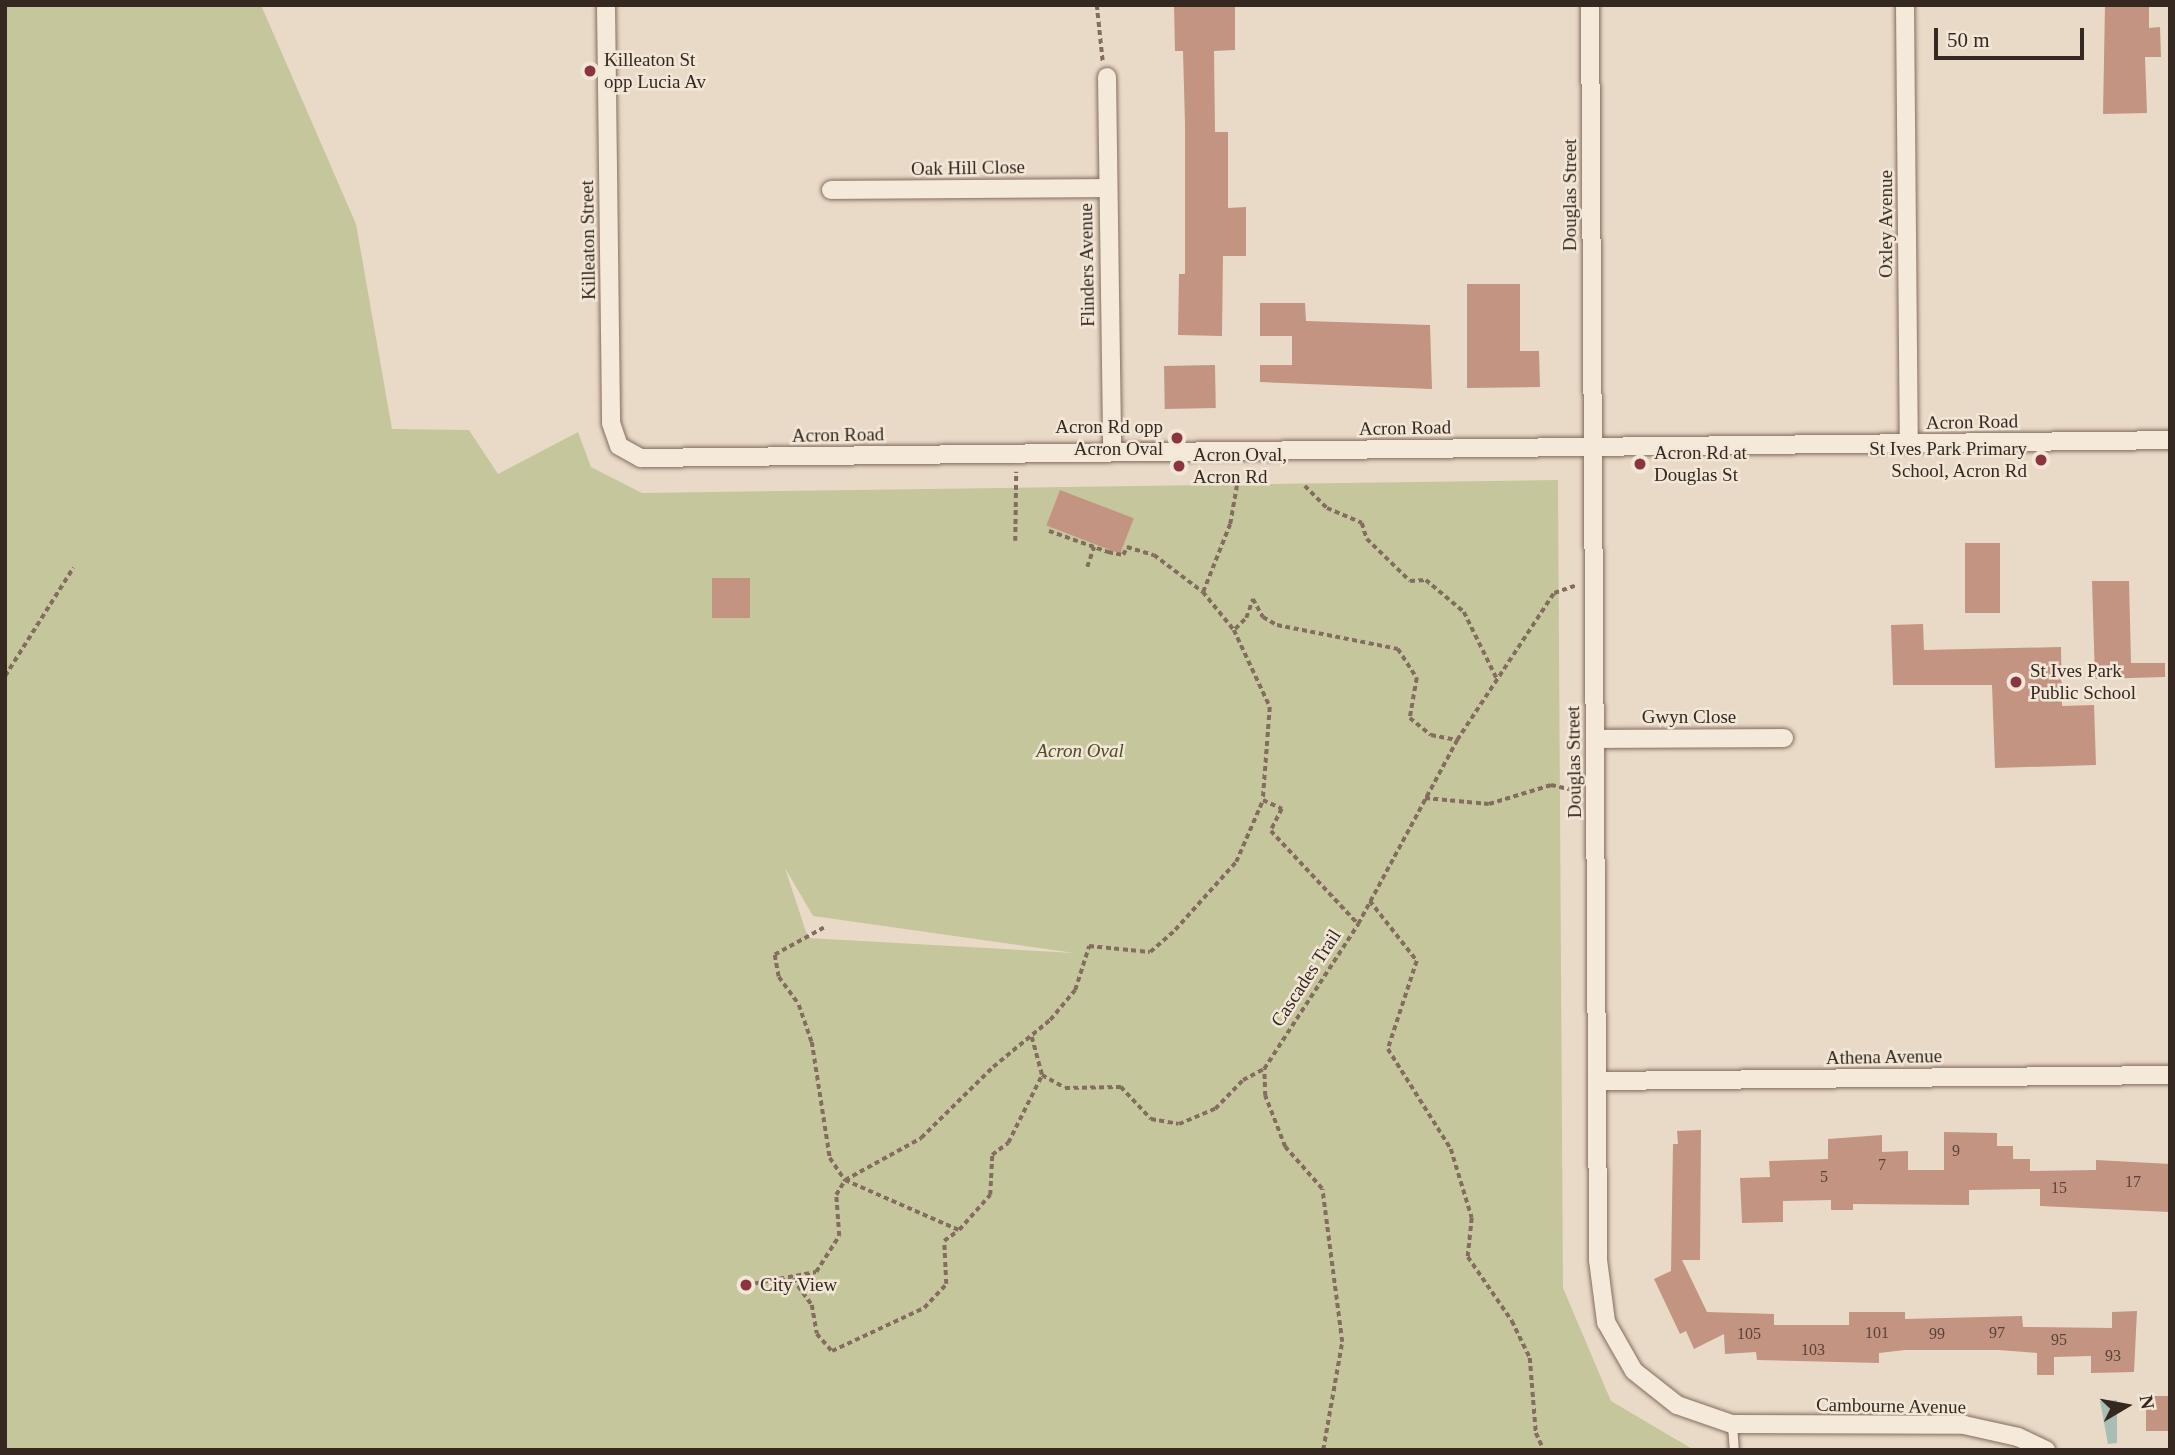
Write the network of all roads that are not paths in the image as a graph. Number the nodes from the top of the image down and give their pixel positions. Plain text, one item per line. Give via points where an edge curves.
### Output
1 (606, 5) edge
2 (1590, 5) edge
3 (1905, 5) edge
4 (1107, 77) road end
5 (1106, 188) junction
6 (831, 190) dead end
7 (2170, 440) edge
8 (1909, 443) junction
9 (1592, 448) junction
10 (1112, 451) junction
11 (641, 458) joint
12 (1784, 738) dead end
13 (1595, 739) junction
14 (2170, 1075) edge
15 (1598, 1081) junction
16 (1732, 1424) junction
17 (1734, 1450) edge
18 (2046, 1450) edge

1 - 11 street, Killeaton Street via 611,423 619,446
2 - 9 street, Douglas Street
3 - 8 street, Oxley Avenue
4 - 5 street, Flinders Avenue
5 - 6 street, Oak Hill Close
5 - 10 street, Flinders Avenue
7 - 8 street, Acron Road
8 - 9 street, Acron Road
9 - 10 street, Acron Road
9 - 13 street, Douglas Street
10 - 11 street, Acron Road
12 - 13 street, Gwyn Close
13 - 15 street, Douglas Street
14 - 15 street, Athena Avenue
15 - 16 street, Douglas Street via 1598,1260 1606,1322 1634,1371 1676,1405
16 - 17 lane
16 - 18 street, Cambourne Avenue via 1964,1425 2018,1437

